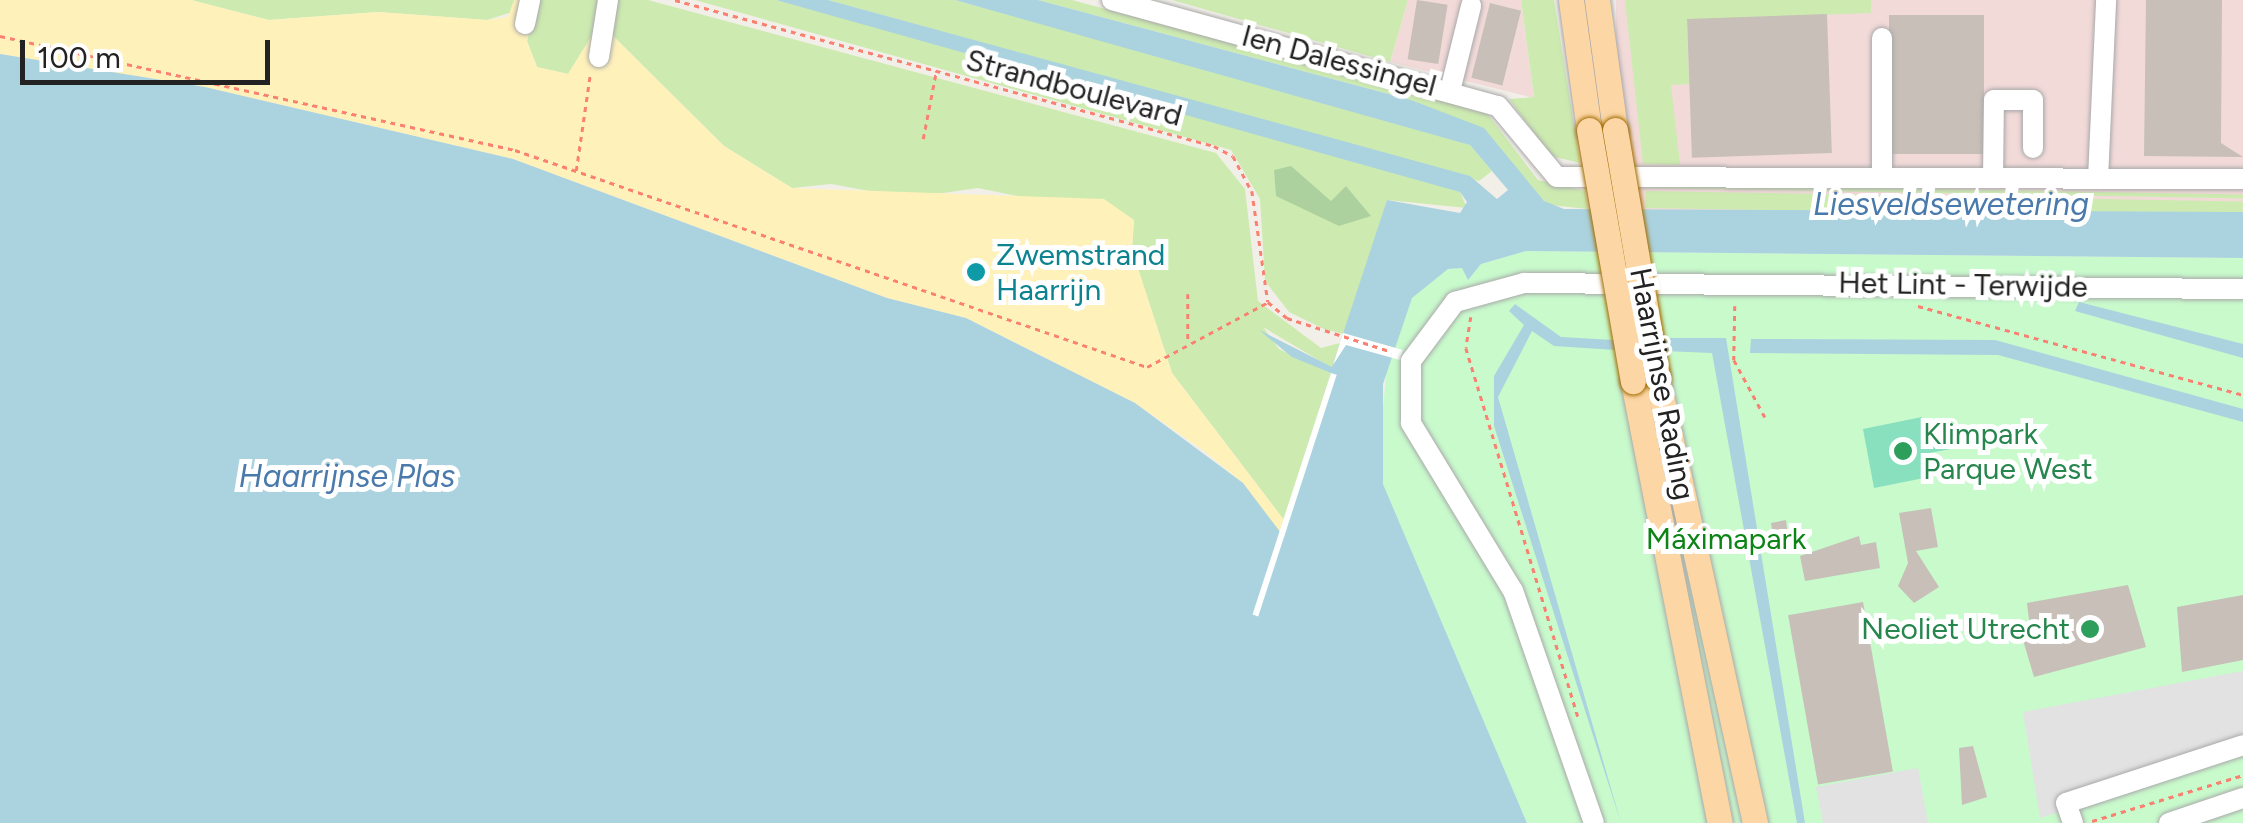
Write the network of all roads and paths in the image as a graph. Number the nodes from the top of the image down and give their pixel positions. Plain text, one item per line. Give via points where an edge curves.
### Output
1 (530, 0) edge
2 (608, 0) edge
3 (674, 0) edge
4 (1112, 0) edge
5 (1619, 0) edge
6 (2106, 0) edge
7 (1570, 4) edge
8 (1471, 6) dead end
9 (1599, 11) edge
10 (525, 24) dead end
11 (0, 36) edge
12 (1882, 38) dead end
13 (595, 60) joint
14 (936, 72) junction
15 (1450, 91) junction
16 (923, 139) dead end
17 (2032, 148) dead end
18 (576, 172) junction
19 (1882, 178) junction
20 (1993, 178) junction
21 (2098, 178) junction
22 (2243, 179) edge
23 (1728, 282) junction
24 (2243, 289) edge
25 (1188, 294) dead end
26 (1268, 302) junction
27 (1910, 304) dead end
28 (1478, 309) dead end
29 (1188, 345) junction
30 (1402, 355) dead end
31 (1645, 379) junction
32 (2243, 394) edge
33 (1765, 417) dead end
34 (1579, 719) dead end
35 (2243, 746) edge
36 (2243, 775) edge
37 (2243, 798) edge
38 (1594, 823) edge
39 (1720, 823) edge
40 (1755, 823) edge
41 (2076, 823) edge
42 (2169, 823) edge

1 - 10 street
2 - 13 street
3 - 14 path, Strandboulevard
4 - 15 street, Ien Dalessingel
5 - 9 main road
6 - 21 street
7 - 31 main road, Haarrijnse Rading, bridge via 1589,130
8 - 15 street, Ien Dalessingel
9 - 31 main road, Haarrijnse Rading, bridge
11 - 18 path via 210,77
12 - 19 street
13 - 18 path
14 - 16 path
14 - 26 path, Strandboulevard via 1232,156 1252,192
15 - 19 street, Ien Dalessingel via 1498,106 1557,177
17 - 20 street via 2032,100 1994,100
18 - 29 path via 1147,366
19 - 20 street, Ien Dalessingel
20 - 21 street, Ien Dalessingel
21 - 22 street, Ien Dalessingel
23 - 24 street, Het Lint - Terwijde
23 - 33 path via 1736,295 1734,360
23 - 38 street, Het Lint - Terwijde via 1498,284 1455,302 1412,361 1407,390 1427,457 1513,591
25 - 29 path
26 - 29 path
26 - 30 path via 1342,338
27 - 32 path
28 - 34 path via 1466,348
31 - 39 main road, Haarrijnse Rading
31 - 40 main road, Haarrijnse Rading
35 - 41 street via 2066,803
36 - 41 path
37 - 42 street

